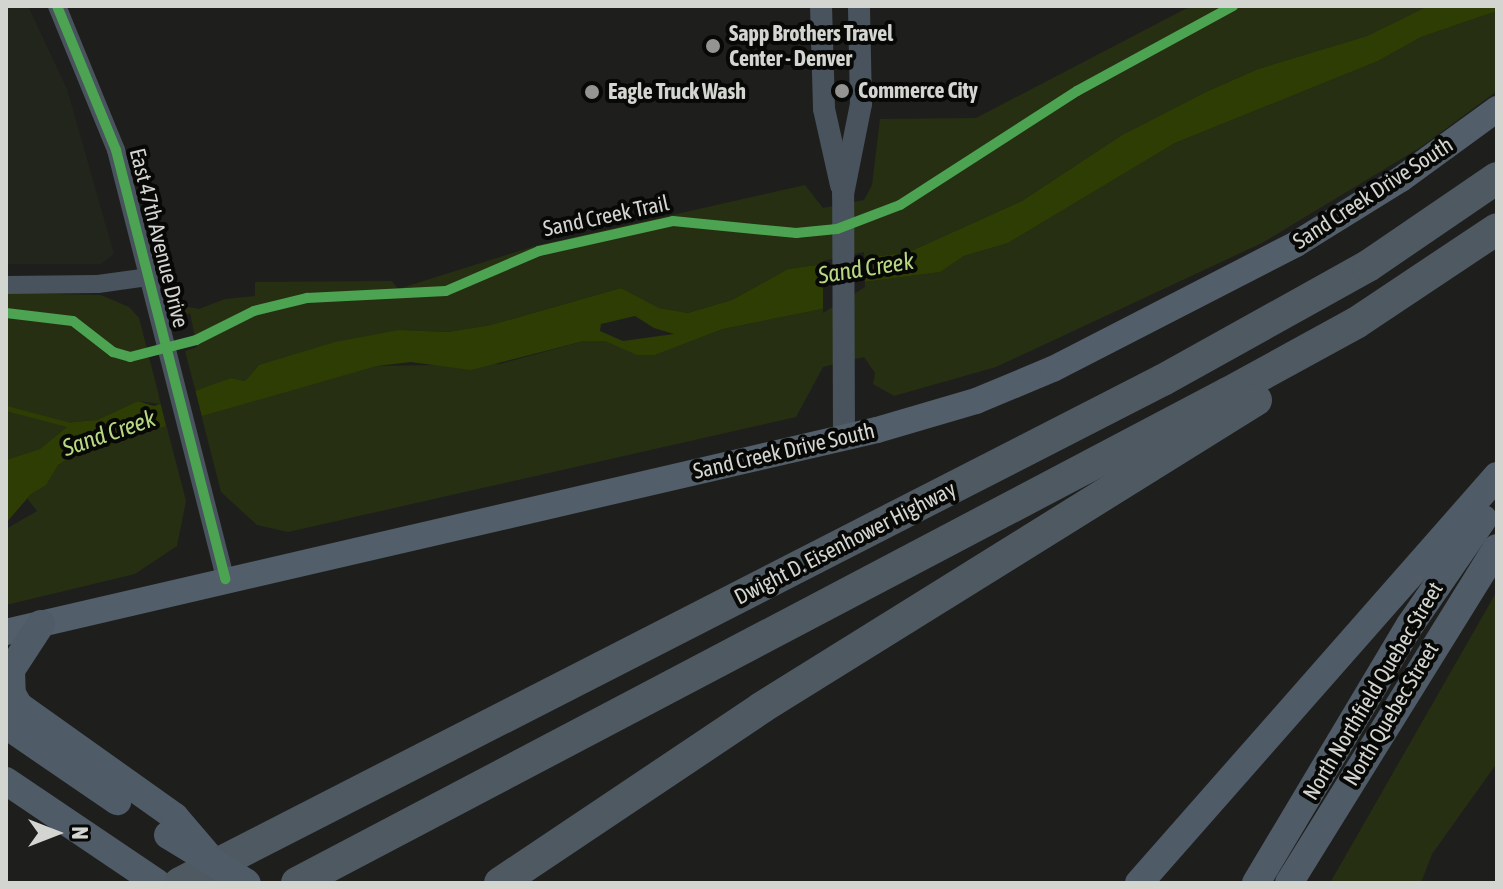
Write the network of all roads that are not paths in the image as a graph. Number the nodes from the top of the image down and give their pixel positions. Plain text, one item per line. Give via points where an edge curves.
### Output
1 (57, 6) edge
2 (821, 6) edge
3 (859, 6) edge
4 (1497, 109) edge
5 (1497, 178) edge
6 (843, 194) junction
7 (1497, 229) edge
8 (148, 277) junction
9 (6, 285) edge
10 (1409, 290) junction
11 (844, 437) junction
12 (1497, 476) edge
13 (1497, 503) edge
14 (1497, 548) edge
15 (225, 579) junction
16 (41, 624) junction
17 (6, 632) edge
18 (6, 725) edge
19 (6, 781) edge
20 (175, 831) junction
21 (546, 852) junction
22 (157, 883) edge
23 (180, 883) edge
24 (247, 883) edge
25 (297, 883) edge
26 (500, 883) edge
27 (524, 883) edge
28 (1139, 883) edge
29 (1256, 883) edge
30 (1289, 883) edge

1 - 8 street, East 47th Avenue Drive via 103,110
2 - 6 street via 824,109
3 - 6 street via 861,104
4 - 11 main road, Sand Creek Drive South via 1338,219 1124,334 976,401
5 - 23 highway, Dwight D. Eisenhower Highway via 1368,266 1163,380
6 - 11 street
7 - 10 highway, Dwight D. Eisenhower Highway
8 - 9 street via 98,284
8 - 15 street, East 47th Avenue Drive
10 - 21 highway via 1343,347 761,708
10 - 25 highway, Dwight D. Eisenhower Highway via 1132,444
11 - 15 main road, Sand Creek Drive South
12 - 28 main road
13 - 29 main road, North Northfield Quebec Street via 1410,625
14 - 30 main road, North Quebec Street
15 - 16 main road, Sand Creek Drive South
16 - 17 main road, Sand Creek Drive South
16 - 20 main road via 11,670 12,694 19,706
18 - 20 main road
19 - 22 main road
20 - 24 main road, bridge
21 - 26 highway
21 - 27 highway

